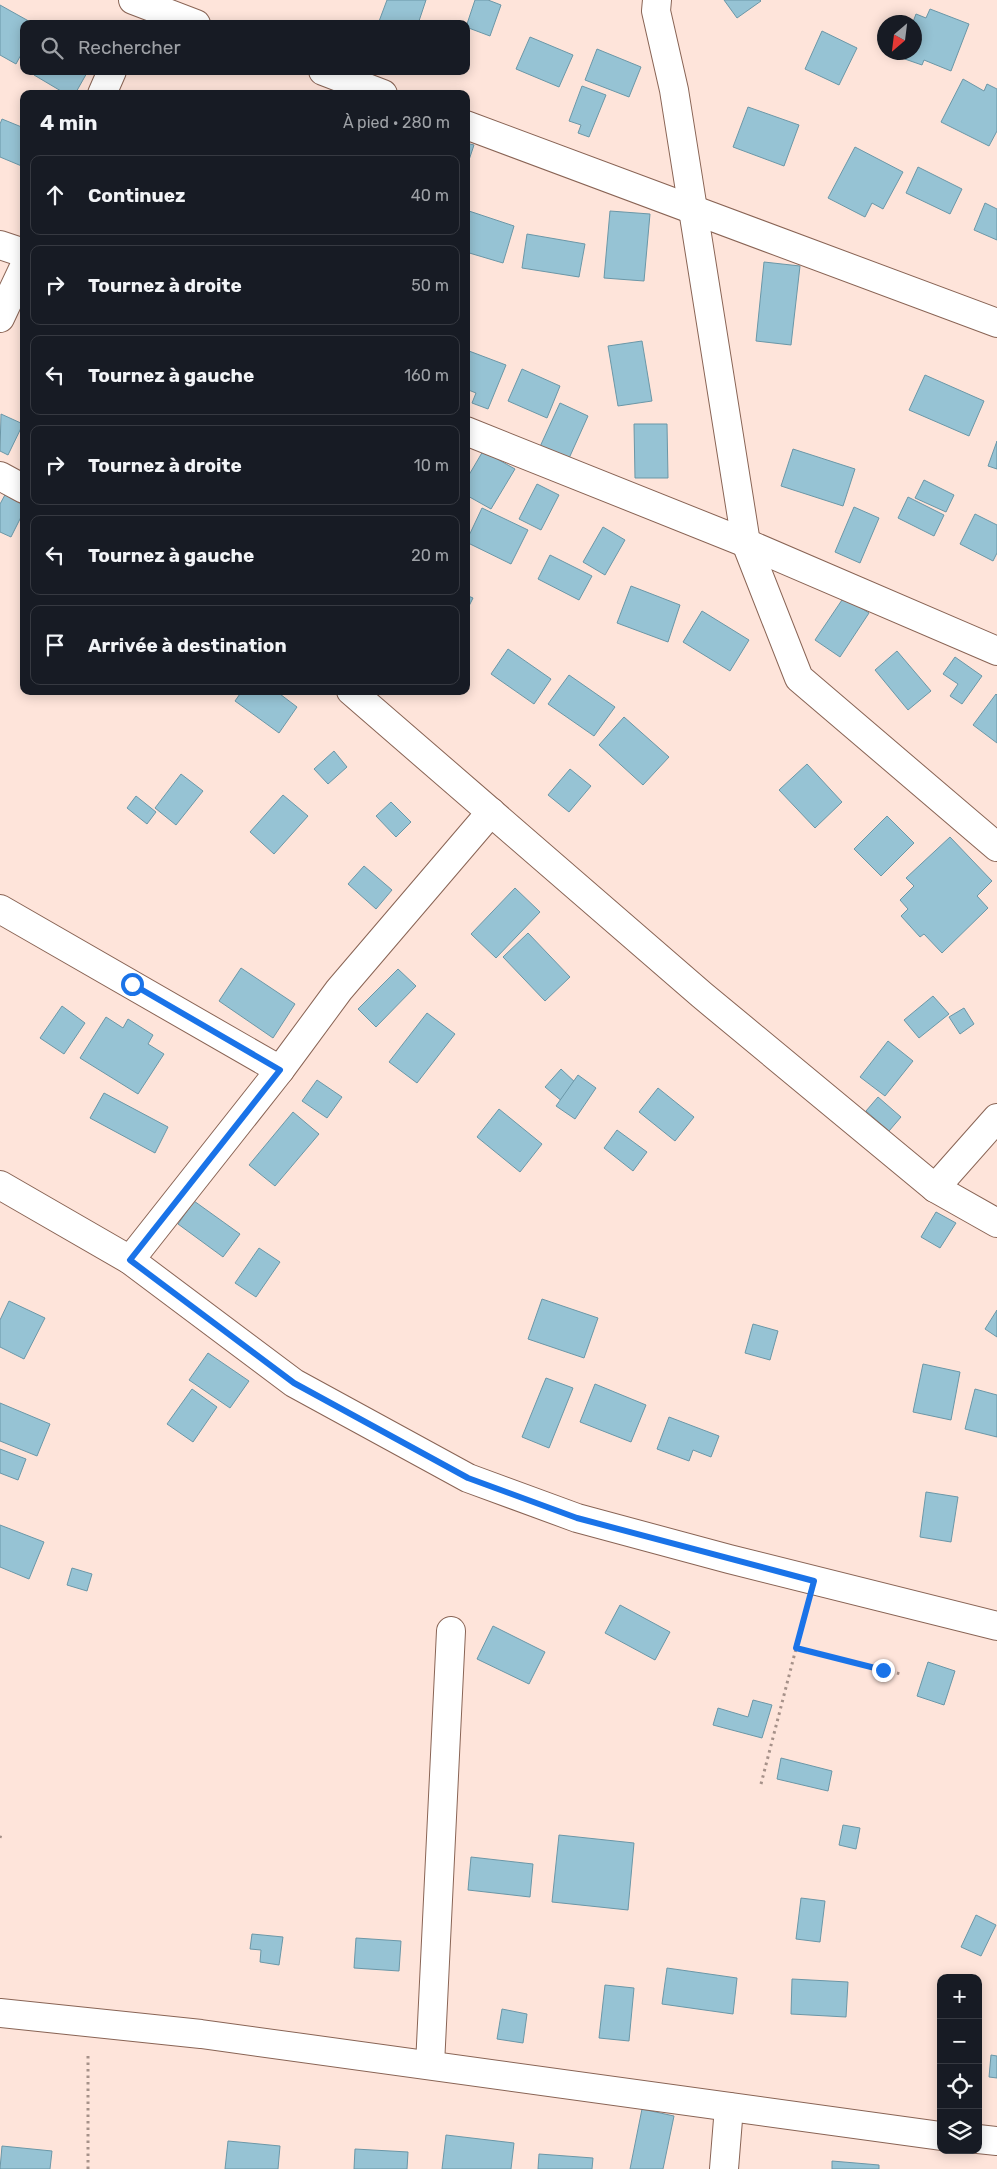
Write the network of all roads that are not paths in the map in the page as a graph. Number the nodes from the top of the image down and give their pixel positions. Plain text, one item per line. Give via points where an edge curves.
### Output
1 (656, 0) edge
2 (139, 7) edge
3 (183, 20) edge
4 (110, 75) edge
5 (333, 75) edge
6 (104, 90) edge
7 (373, 90) edge
8 (470, 126) edge
9 (691, 209) junction
10 (0, 245) edge
11 (20, 252) edge
12 (20, 276) edge
13 (0, 318) edge
14 (997, 322) edge
15 (470, 433) edge
16 (0, 476) edge
17 (20, 487) edge
18 (746, 543) junction
19 (997, 651) edge
20 (356, 695) edge
21 (491, 812) junction
22 (997, 847) edge
23 (0, 909) edge
24 (280, 1070) junction
25 (997, 1118) edge
26 (0, 1185) edge
27 (935, 1188) junction
28 (997, 1223) edge
29 (130, 1260) junction
30 (997, 1626) edge
31 (451, 1631) dead end
32 (0, 2013) edge
33 (430, 2065) junction
34 (728, 2107) junction
35 (937, 2135) edge
36 (982, 2139) edge
37 (997, 2140) edge
38 (724, 2169) edge

1 - 9 street via 674,90
2 - 3 street
4 - 6 street
5 - 7 street
8 - 9 street
9 - 14 street
9 - 18 street
10 - 11 street
12 - 13 street
15 - 18 street
16 - 17 street
18 - 19 street
18 - 22 street via 799,678
20 - 21 street
21 - 24 street via 339,990
21 - 27 street via 702,995
23 - 24 street
24 - 29 street
25 - 27 street
26 - 29 street
27 - 28 street
29 - 30 street via 294,1383 468,1478 577,1518
31 - 33 street
32 - 33 street via 201,2034
33 - 34 street
34 - 35 street
34 - 38 street
36 - 37 street

